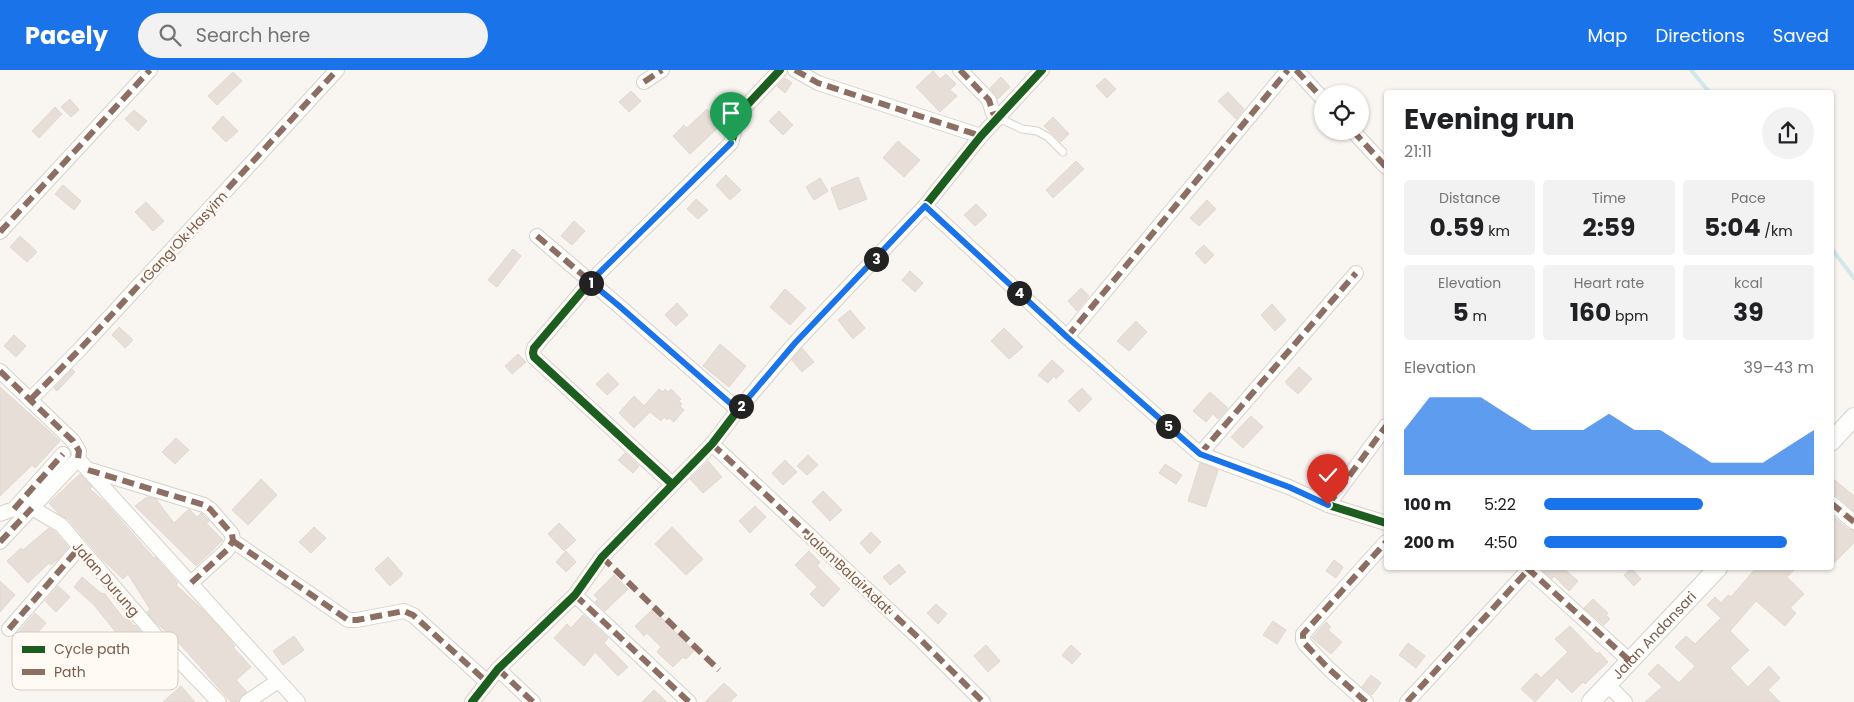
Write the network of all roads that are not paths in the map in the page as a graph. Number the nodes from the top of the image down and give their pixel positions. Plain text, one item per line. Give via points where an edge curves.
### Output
1 (150, 70) edge
2 (337, 70) edge
3 (662, 70) edge
4 (780, 70) edge
5 (795, 70) edge
6 (960, 70) edge
7 (1042, 70) edge
8 (1288, 70) edge
9 (1296, 70) edge
10 (644, 82) dead end
11 (1314, 89) edge
12 (999, 118) junction
13 (981, 136) junction
14 (1361, 140) edge
15 (1063, 152) dead end
16 (1384, 165) edge
17 (925, 206) junction
18 (0, 232) edge
19 (537, 236) dead end
20 (1356, 273) dead end
21 (590, 282) junction
22 (1067, 337) junction
23 (0, 371) edge
24 (31, 399) junction
25 (738, 410) junction
26 (1854, 417) edge
27 (1384, 429) edge
28 (1834, 439) edge
29 (712, 444) junction
30 (63, 454) dead end
31 (1200, 454) junction
32 (78, 459) junction
33 (88, 470) junction
34 (672, 484) junction
35 (1328, 505) junction
36 (1834, 505) edge
37 (32, 508) junction
38 (14, 509) junction
39 (0, 514) edge
40 (1384, 522) edge
41 (1854, 522) edge
42 (232, 541) junction
43 (0, 542) edge
44 (1384, 544) edge
45 (79, 548) junction
46 (1527, 570) edge
47 (1531, 570) edge
48 (1716, 570) edge
49 (191, 583) junction
50 (575, 595) junction
51 (9, 629) dead end
52 (152, 632) edge
53 (178, 660) edge
54 (1630, 661) junction
55 (498, 669) junction
56 (278, 680) junction
57 (487, 682) junction
58 (1607, 684) junction
59 (219, 702) edge
60 (247, 702) edge
61 (298, 702) edge
62 (472, 702) edge
63 (533, 702) edge
64 (688, 702) edge
65 (983, 702) edge
66 (1366, 702) edge
67 (1407, 702) edge
68 (1591, 702) edge
69 (1626, 702) edge

1 - 18 street
2 - 24 street, Gang Ok Hasyim
3 - 10 street
4 - 21 street via 733,120 731,143
5 - 13 street via 818,83
6 - 12 street via 989,100 993,113
7 - 12 street
8 - 22 street
9 - 11 street
12 - 13 street
12 - 15 lane via 1022,129 1037,131
13 - 17 street
14 - 16 street
17 - 22 street
17 - 25 street via 795,343
19 - 21 street
20 - 31 street
21 - 25 street
21 - 34 street via 534,348 534,357
22 - 31 street
23 - 24 street
24 - 32 street via 72,441 79,451
25 - 29 street
26 - 28 street
27 - 35 street
29 - 34 street
29 - 65 street, Jalan Balai Adat
30 - 38 street
31 - 35 street
32 - 33 street
32 - 37 street
33 - 42 street via 204,505 232,534
33 - 49 street
34 - 50 street via 602,557
35 - 40 street
36 - 41 street
37 - 38 street
37 - 43 street
37 - 45 street, Jalan Durung via 61,525
38 - 39 street
42 - 49 street via 227,550
42 - 57 street via 348,620 404,610 414,615
44 - 66 street via 1303,634 1305,644
45 - 51 street
45 - 52 street, Jalan Durung
46 - 67 street
47 - 54 street
48 - 54 street, Jalan Andansari
49 - 56 street
50 - 55 street
50 - 64 street
53 - 59 street, Jalan Durung
54 - 58 street, Jalan Andansari
55 - 57 street
55 - 63 street
56 - 60 street
56 - 61 street
57 - 62 street
58 - 68 street, Jalan Andansari
58 - 69 street

